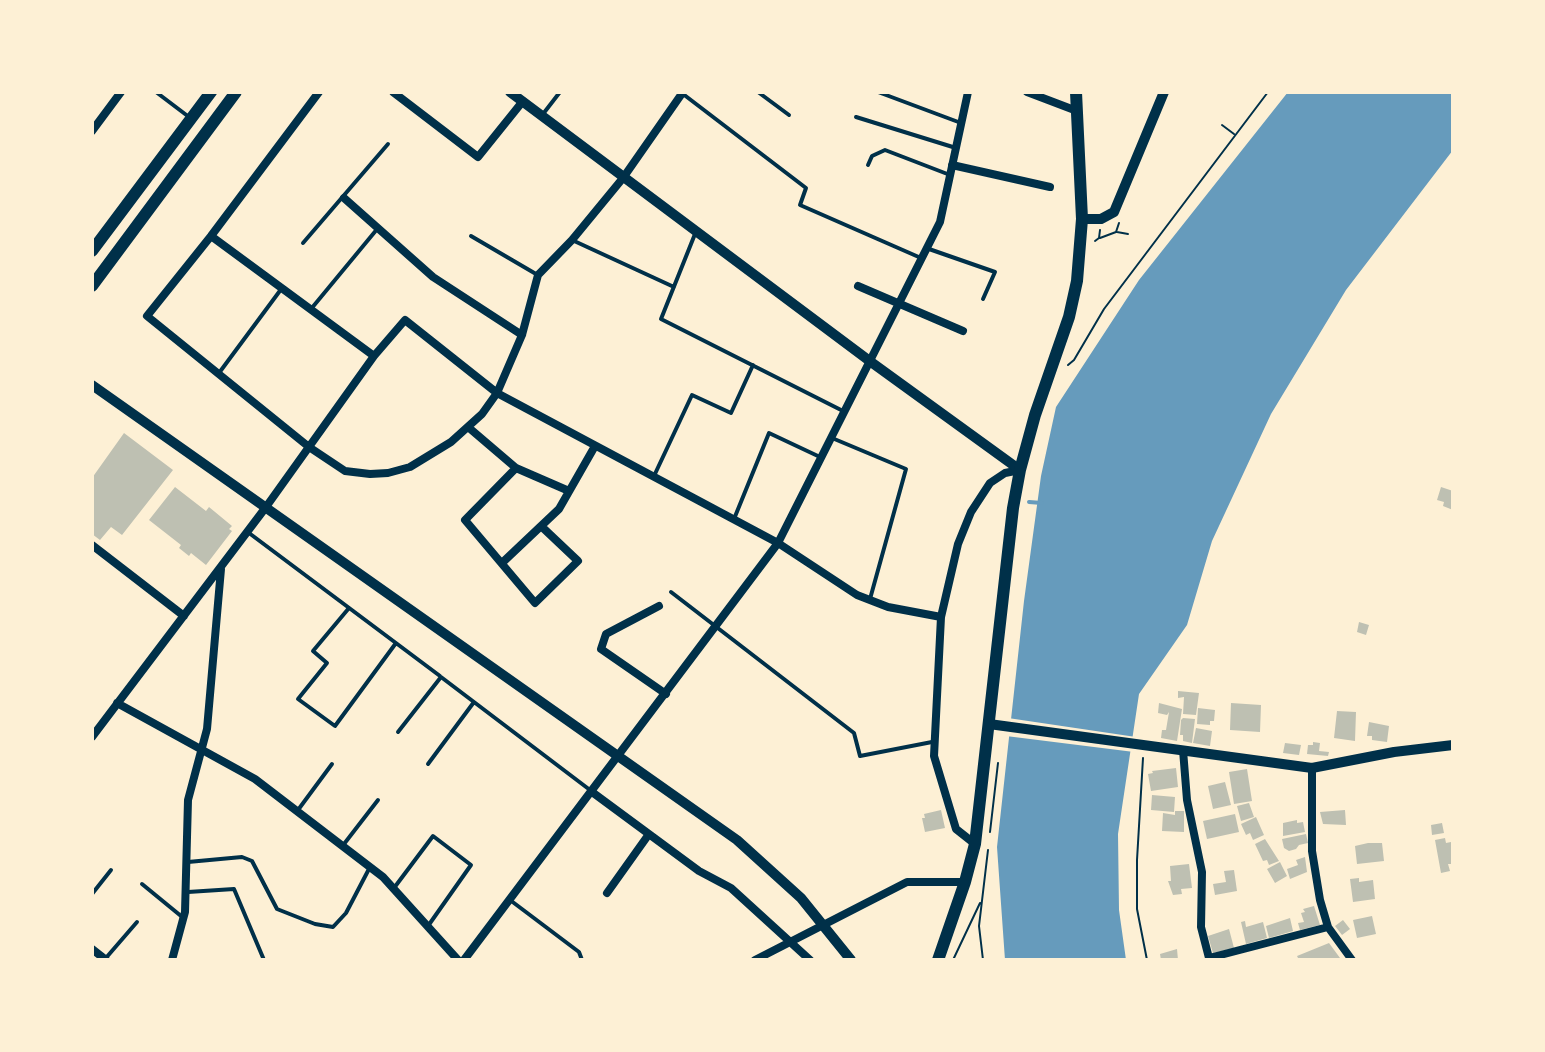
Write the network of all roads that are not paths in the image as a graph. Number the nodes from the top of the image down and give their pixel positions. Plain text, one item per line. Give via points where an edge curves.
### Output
1 (121, 92) edge
2 (156, 92) edge
3 (211, 92) edge
4 (236, 92) edge
5 (319, 92) edge
6 (393, 92) edge
7 (510, 92) edge
8 (560, 92) edge
9 (758, 92) edge
10 (878, 92) edge
11 (968, 92) edge
12 (1027, 92) edge
13 (1076, 92) edge
14 (1164, 92) edge
15 (683, 93) edge
16 (523, 101) junction
17 (1077, 111) junction
18 (789, 115) dead end
19 (541, 116) junction
20 (856, 117) dead end
21 (192, 118) junction
22 (961, 123) junction
23 (92, 131) edge
24 (388, 144) dead end
25 (956, 148) junction
26 (868, 165) dead end
27 (952, 165) junction
28 (950, 175) junction
29 (623, 178) junction
30 (1050, 187) dead end
31 (344, 198) junction
32 (1082, 219) junction
33 (378, 228) junction
34 (696, 231) junction
35 (211, 236) junction
36 (471, 236) dead end
37 (572, 240) junction
38 (303, 243) dead end
39 (927, 248) junction
40 (92, 251) edge
41 (921, 258) junction
42 (538, 275) junction
43 (92, 286) edge
44 (858, 286) dead end
45 (674, 287) junction
46 (282, 288) junction
47 (983, 299) dead end
48 (899, 305) junction
49 (311, 309) junction
50 (963, 331) dead end
51 (522, 335) junction
52 (374, 356) junction
53 (871, 362) junction
54 (753, 365) junction
55 (218, 374) junction
56 (92, 385) edge
57 (497, 393) junction
58 (845, 412) junction
59 (468, 427) junction
60 (832, 438) junction
61 (595, 446) junction
62 (309, 447) junction
63 (822, 458) junction
64 (516, 468) junction
65 (1020, 470) junction
66 (654, 477) junction
67 (569, 491) junction
68 (266, 507) junction
69 (734, 519) junction
70 (541, 526) junction
71 (247, 532) junction
72 (778, 543) junction
73 (92, 545) edge
74 (503, 562) junction
75 (221, 566) junction
76 (671, 592) dead end
77 (870, 599) junction
78 (659, 606) dead end
79 (349, 608) junction
80 (184, 616) junction
81 (941, 617) junction
82 (715, 628) junction
83 (396, 643) junction
84 (441, 677) junction
85 (666, 694) junction
86 (474, 702) junction
87 (117, 703) junction
88 (995, 725) junction
89 (398, 732) dead end
90 (92, 737) edge
91 (935, 741) junction
92 (1453, 745) edge
93 (200, 748) junction
94 (1183, 750) junction
95 (619, 757) junction
96 (332, 764) dead end
97 (428, 764) dead end
98 (1312, 768) junction
99 (592, 792) junction
100 (378, 800) dead end
101 (297, 812) junction
102 (649, 834) junction
103 (975, 844) junction
104 (342, 846) junction
105 (187, 862) junction
106 (370, 867) junction
107 (111, 870) dead end
108 (965, 882) junction
109 (142, 884) dead end
110 (394, 888) junction
111 (185, 892) junction
112 (607, 893) dead end
113 (92, 894) edge
114 (510, 900) junction
115 (183, 918) junction
116 (137, 922) dead end
117 (825, 924) junction
118 (428, 926) junction
119 (1328, 927) junction
120 (791, 942) junction
121 (92, 949) edge
122 (106, 959) edge
123 (172, 960) edge
124 (264, 960) edge
125 (461, 960) edge
126 (582, 960) edge
127 (755, 960) edge
128 (810, 960) edge
129 (851, 960) edge
130 (938, 960) edge
131 (1352, 960) edge

1 - 23 street
2 - 21 lane
3 - 21 main road
4 - 43 main road
5 - 35 street
6 - 16 street via 478,157
7 - 16 street
8 - 19 lane
9 - 18 lane
10 - 22 lane
11 - 22 street
12 - 17 street
13 - 17 main road
14 - 32 street via 1114,212 1101,219
15 - 29 street
15 - 41 lane via 806,188 800,205
16 - 19 street
17 - 32 main road
19 - 29 street
20 - 25 lane
21 - 40 main road
22 - 25 street
24 - 31 lane
25 - 27 street
26 - 28 lane via 872,156 885,150
27 - 28 street
27 - 30 street
28 - 39 street via 940,222
29 - 34 street
29 - 37 street
31 - 33 street
31 - 38 lane
32 - 65 main road via 1069,317
33 - 49 lane
33 - 51 street via 433,277
34 - 45 lane
34 - 53 street
35 - 46 street
35 - 55 street via 147,316
36 - 42 lane
37 - 42 street
37 - 45 lane
39 - 41 street
39 - 47 lane via 995,272
41 - 48 street
42 - 51 street
44 - 48 street
45 - 54 lane via 661,319
46 - 49 street
46 - 55 lane
48 - 50 street
48 - 53 street
49 - 52 street
51 - 57 street
52 - 57 street via 405,320
52 - 62 street
53 - 58 street
53 - 65 street
54 - 58 lane
54 - 66 lane via 731,413 692,395
55 - 62 street
56 - 68 street
57 - 59 street
57 - 61 street
58 - 60 street
59 - 62 street via 410,467 388,473 345,471
59 - 64 street
60 - 63 street
60 - 77 lane via 906,469
61 - 66 street
61 - 67 street
62 - 68 street
63 - 69 lane via 769,433
63 - 72 street
64 - 67 street
64 - 74 street via 465,520
65 - 81 street via 990,483 971,512
65 - 88 main road
66 - 69 street
67 - 70 street
68 - 71 street
68 - 95 street
69 - 72 street
70 - 74 street
70 - 74 street via 578,561 535,603
71 - 75 street
71 - 79 lane
72 - 77 street
72 - 82 street
73 - 80 street
75 - 80 street
75 - 93 street via 207,729
76 - 82 lane
77 - 81 street
78 - 85 street via 606,634 601,649
79 - 83 lane
79 - 83 lane via 313,651 327,663 298,699 335,726
80 - 87 street
81 - 91 street
82 - 85 street
82 - 91 lane via 854,733 860,756
83 - 84 lane
84 - 86 lane
84 - 89 lane
85 - 95 street
86 - 97 lane
86 - 99 lane
87 - 90 street
87 - 93 street
88 - 94 street
88 - 103 main road
91 - 103 street via 934,756 956,829
92 - 98 street
93 - 101 street via 255,779
93 - 105 street via 188,800
94 - 98 street
94 - 119 street via 1202,872 1201,927 1209,958
95 - 99 street
95 - 117 street via 737,840
96 - 101 lane
98 - 119 street via 1312,851
99 - 102 street
99 - 114 street
100 - 104 lane
101 - 104 street
102 - 112 street
102 - 120 street via 731,888
103 - 108 main road
104 - 106 street
105 - 106 lane via 242,857 252,861 277,909 333,927
105 - 111 street
106 - 110 street
107 - 113 lane
108 - 117 street via 907,882
108 - 130 main road
109 - 115 lane
110 - 118 street
110 - 118 lane via 433,836 471,865
111 - 115 street
111 - 124 lane via 234,889
114 - 125 street
114 - 126 lane via 579,952
115 - 123 street
116 - 122 lane
117 - 120 street
117 - 129 street
118 - 125 street
119 - 131 street
120 - 127 street
120 - 128 street
121 - 122 street

